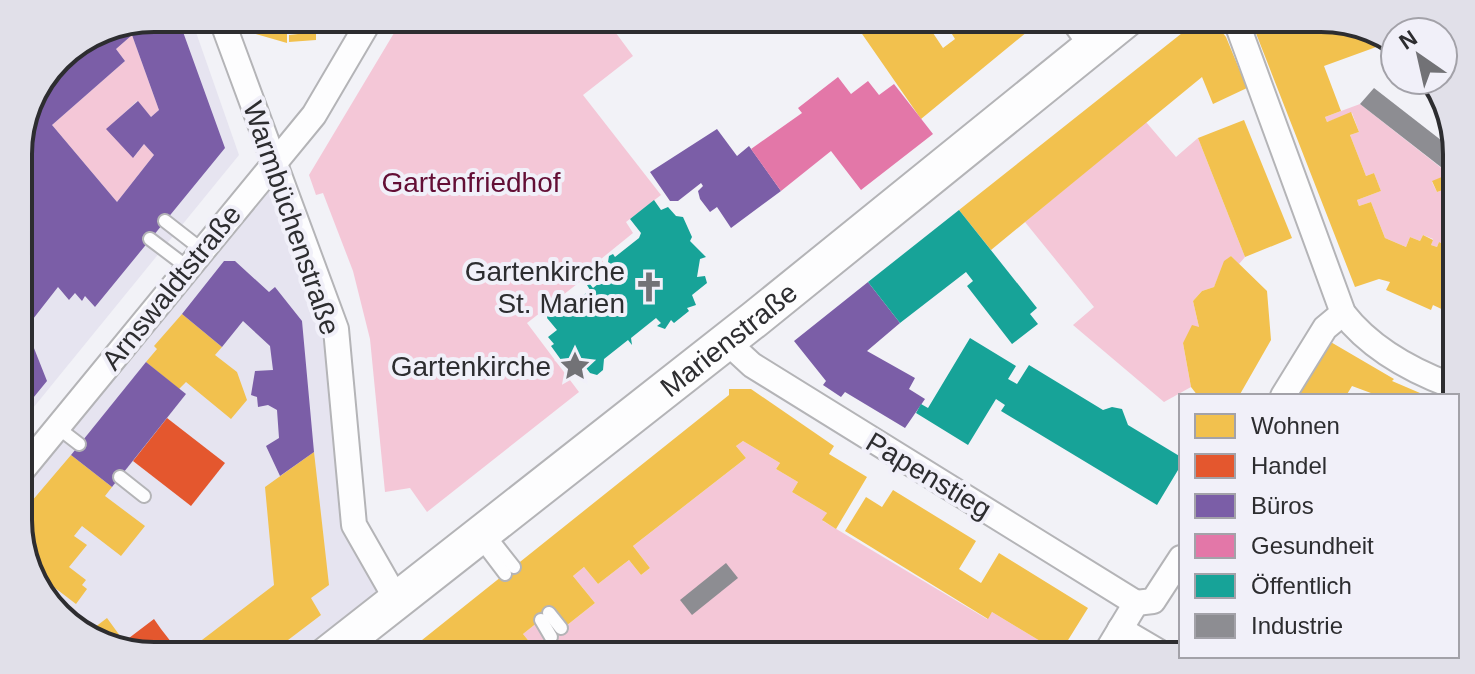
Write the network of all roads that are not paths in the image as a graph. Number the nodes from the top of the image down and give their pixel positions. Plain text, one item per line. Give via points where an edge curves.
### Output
1 (226, 32) edge
2 (363, 32) edge
3 (1105, 32) edge
4 (1240, 32) edge
5 (274, 161) junction
6 (165, 221) dead end
7 (150, 239) dead end
8 (194, 258) junction
9 (1343, 313) junction
10 (726, 341) junction
11 (1443, 382) edge
12 (1284, 394) edge
13 (57, 427) junction
14 (79, 444) dead end
15 (32, 458) edge
16 (120, 477) dead end
17 (144, 496) dead end
18 (482, 535) junction
19 (1179, 561) edge
20 (510, 570) dead end
21 (398, 602) junction
22 (1136, 603) junction
23 (545, 616) dead end
24 (1120, 629) junction
25 (556, 632) dead end
26 (345, 642) edge
27 (1112, 642) edge
28 (1142, 642) edge

1 - 5 street, Warmbüchenstraße
2 - 5 street, Arnswaldtstraße via 314,115
3 - 10 main road, Marienstraße
4 - 9 street
5 - 8 street, Arnswaldtstraße
5 - 21 street, Warmbüchenstraße via 336,329 354,525
6 - 8 lane
7 - 8 lane
8 - 13 street, Arnswaldtstraße
9 - 11 street via 1357,332 1415,372
9 - 12 street via 1325,328
10 - 18 main road, Marienstraße
10 - 22 street, Papenstieg via 752,365
13 - 14 lane
13 - 15 street, Arnswaldtstraße
16 - 17 lane
18 - 20 lane
18 - 21 main road, Marienstraße
19 - 22 street via 1153,601
21 - 26 main road, Marienstraße
22 - 24 street
23 - 25 lane
24 - 27 street
24 - 28 street

